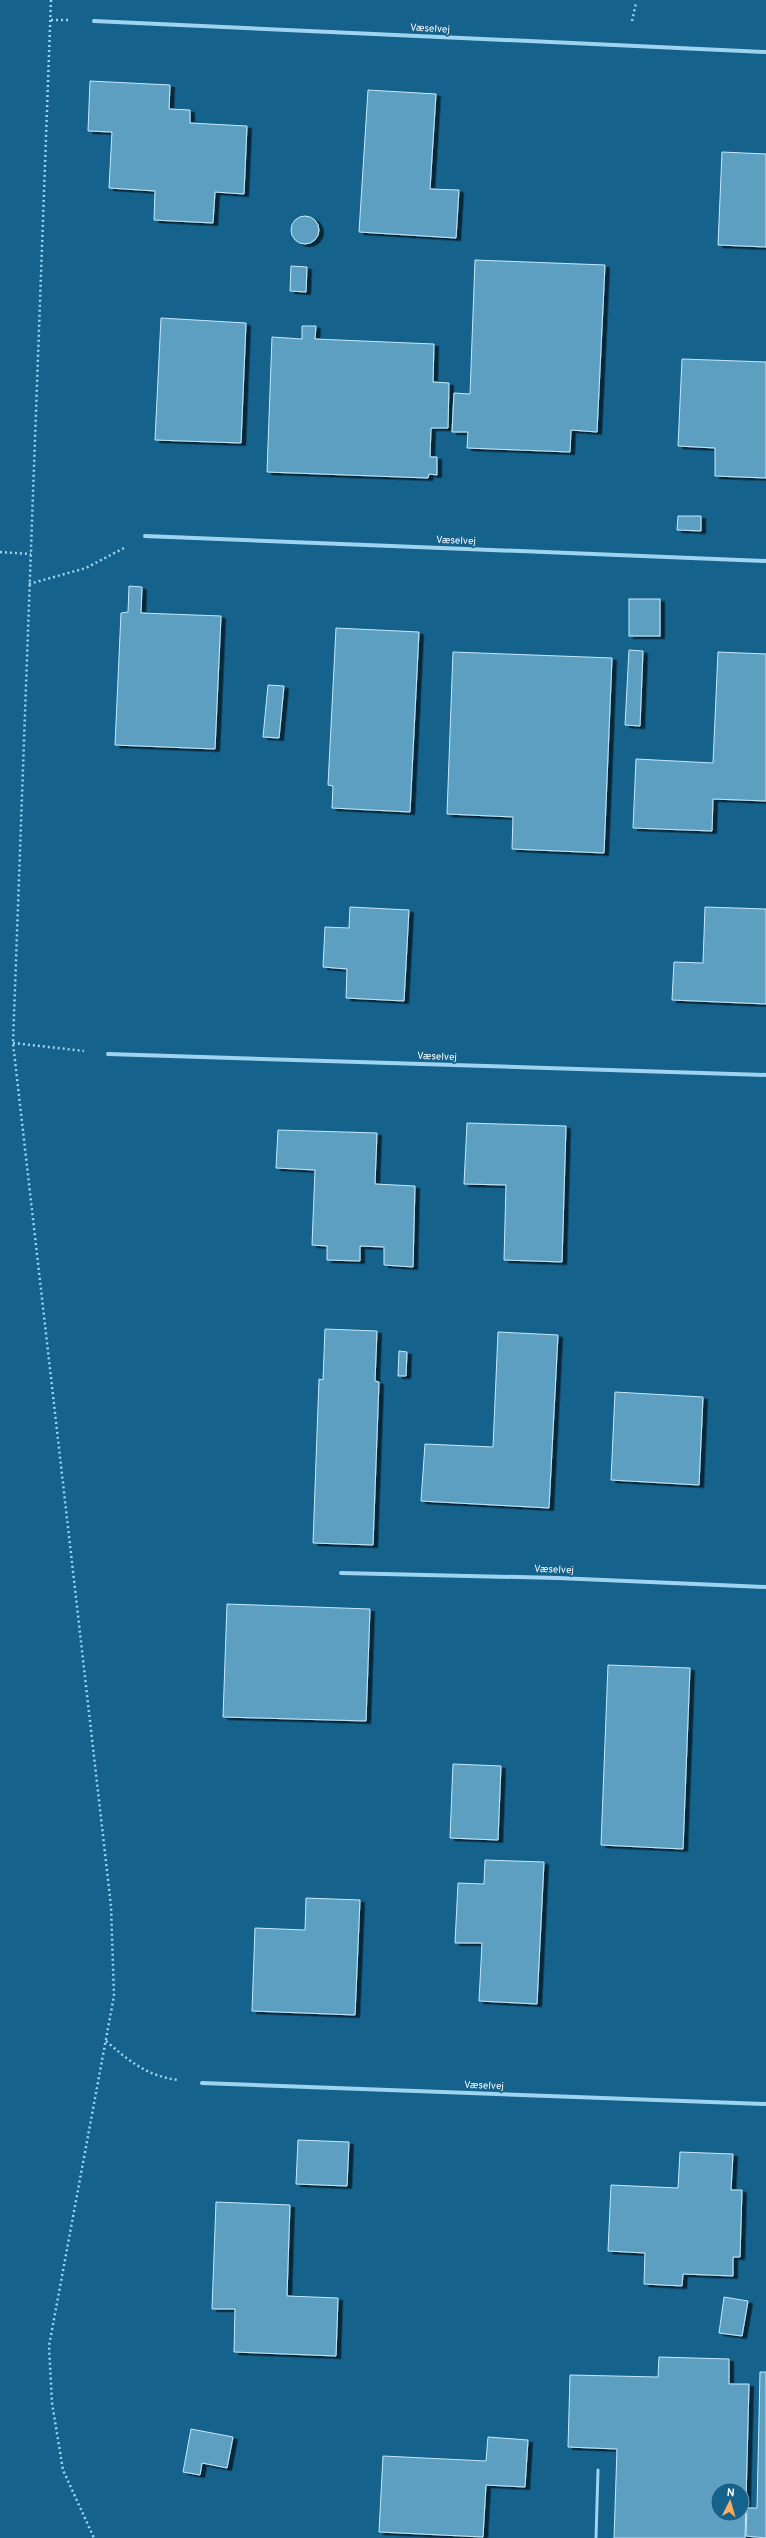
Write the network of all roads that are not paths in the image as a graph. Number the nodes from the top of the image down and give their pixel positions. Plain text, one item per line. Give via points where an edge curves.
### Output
1 (94, 21) dead end
2 (766, 52) edge
3 (145, 536) road end
4 (766, 561) edge
5 (108, 1054) road end
6 (766, 1075) edge
7 (341, 1573) dead end
8 (766, 1587) edge
9 (202, 2083) road end
10 (766, 2104) edge
11 (598, 2470) dead end
12 (596, 2538) edge

1 - 2 street, Væselvej
3 - 4 street, Væselvej
5 - 6 street, Væselvej
7 - 8 street, Væselvej
9 - 10 street, Væselvej
11 - 12 lane

